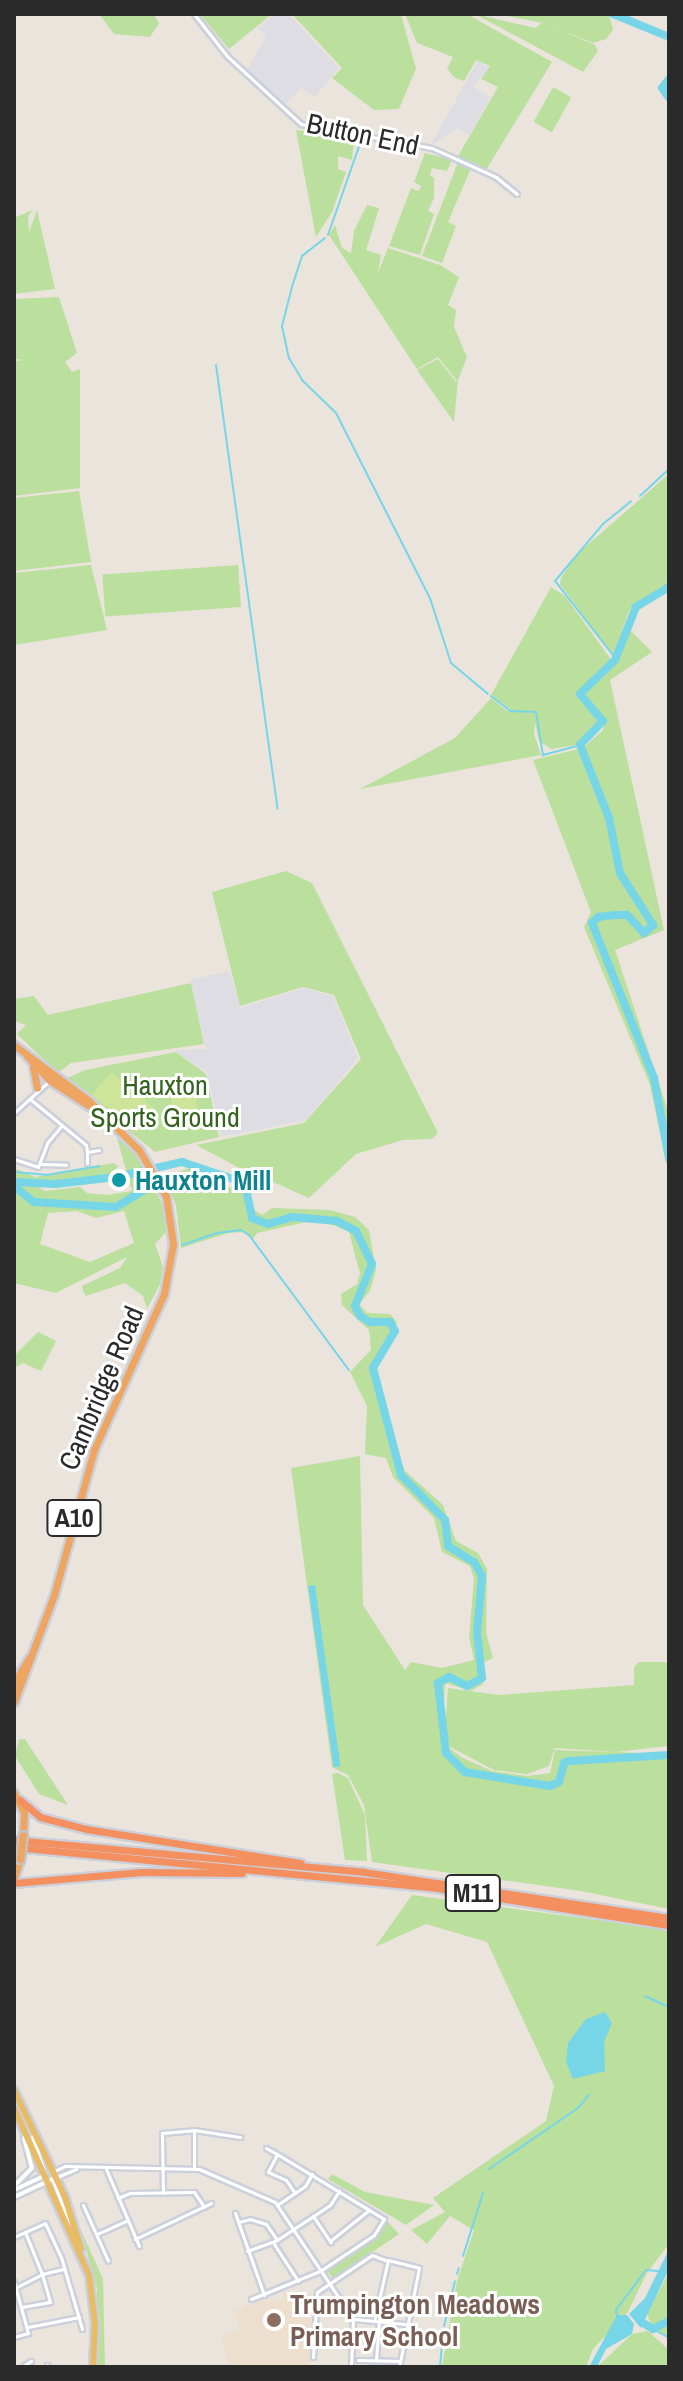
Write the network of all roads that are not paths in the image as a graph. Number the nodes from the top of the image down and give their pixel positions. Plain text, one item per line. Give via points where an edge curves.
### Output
1 (194, 14) edge
2 (517, 194) dead end
3 (14, 1045) edge
4 (27, 1056) junction
5 (33, 1067) junction
6 (49, 1076) junction
7 (37, 1089) junction
8 (30, 1099) junction
9 (14, 1113) edge
10 (14, 1120) edge
11 (62, 1125) junction
12 (99, 1150) dead end
13 (87, 1152) junction
14 (14, 1159) edge
15 (87, 1163) dead end
16 (41, 1164) junction
17 (66, 1165) dead end
18 (30, 1656) junction
19 (14, 1683) edge
20 (14, 1702) edge
21 (14, 1793) edge
22 (20, 1800) junction
23 (14, 1840) edge
24 (14, 1847) edge
25 (310, 1867) junction
26 (276, 1872) junction
27 (14, 1880) edge
28 (669, 1918) edge
29 (669, 1925) edge
30 (14, 2090) edge
31 (14, 2108) edge
32 (18, 2117) junction
33 (194, 2130) junction
34 (240, 2137) dead end
35 (266, 2148) dead end
36 (277, 2154) junction
37 (79, 2168) junction
38 (106, 2169) junction
39 (163, 2169) junction
40 (194, 2169) junction
41 (312, 2174) junction
42 (51, 2175) junction
43 (14, 2188) edge
44 (339, 2191) junction
45 (163, 2193) junction
46 (295, 2193) junction
47 (14, 2197) edge
48 (118, 2198) junction
49 (211, 2203) dead end
50 (83, 2205) dead end
51 (277, 2205) junction
52 (204, 2207) junction
53 (369, 2210) junction
54 (235, 2213) dead end
55 (313, 2216) junction
56 (126, 2221) junction
57 (237, 2222) junction
58 (293, 2229) junction
59 (25, 2232) junction
60 (95, 2235) junction
61 (14, 2237) edge
62 (135, 2239) junction
63 (275, 2241) junction
64 (139, 2246) dead end
65 (247, 2251) junction
66 (81, 2252) junction
67 (385, 2260) dead end
68 (108, 2261) dead end
69 (65, 2268) junction
70 (320, 2271) junction
71 (42, 2274) junction
72 (298, 2281) junction
73 (330, 2284) junction
74 (15, 2285) edge
75 (264, 2295) junction
76 (251, 2299) dead end
77 (14, 2306) edge
78 (23, 2306) junction
79 (79, 2317) junction
80 (377, 2318) junction
81 (353, 2319) junction
82 (405, 2324) junction
83 (27, 2327) junction
84 (82, 2329) dead end
85 (14, 2337) edge
86 (313, 2357) dead end
87 (358, 2360) dead end
88 (376, 2360) junction
89 (31, 2361) dead end
90 (399, 2364) edge
91 (22, 2367) edge
92 (93, 2367) edge
93 (351, 2367) edge

1 - 2 street, Button End via 227,56 301,124 432,148 496,177
3 - 4 highway, A10
4 - 5 highway, A10
4 - 6 highway, A10
5 - 6 highway, A10
5 - 7 highway
6 - 7 street
6 - 18 highway, Cambridge Road / A10 via 96,1110 150,1165 172,1222 168,1283 98,1438 54,1595
7 - 8 street
8 - 9 street
8 - 11 street
9 - 10 street
11 - 13 street via 86,1145
11 - 16 street via 47,1143
12 - 13 street
13 - 15 street
14 - 16 street via 32,1168
16 - 17 street
18 - 19 highway, Cambridge Road / A10
18 - 20 highway, Cambridge Road / A10
21 - 22 highway
22 - 25 highway, M11 via 40,1817 86,1829
22 - 27 highway, bridge via 23,1835
23 - 25 highway, M11
24 - 26 highway, M11
25 - 28 highway, M11 via 509,1891
26 - 27 highway, M11 via 112,1873
26 - 29 highway, M11 via 431,1887
30 - 42 main road
31 - 32 main road
32 - 42 main road
32 - 43 street via 32,2166 29,2176
33 - 34 street
33 - 39 street via 162,2133
33 - 40 street
35 - 36 street
36 - 41 street
36 - 46 street via 268,2172 286,2180
37 - 38 street
37 - 42 street
37 - 42 street
38 - 39 street
38 - 48 street
39 - 40 street
39 - 45 street
40 - 51 street
41 - 44 street
41 - 46 street
42 - 43 street
42 - 47 street
42 - 66 main road
42 - 66 main road
44 - 53 street
44 - 55 street
45 - 48 street
45 - 52 street via 194,2192
46 - 51 street
48 - 56 street
49 - 52 street
50 - 60 street
51 - 58 street
52 - 62 street
53 - 55 street via 330,2242
53 - 70 street via 384,2219 374,2235
54 - 57 street
55 - 58 street
56 - 60 street
56 - 62 street
57 - 63 street via 256,2220
57 - 65 street
58 - 63 street
58 - 70 street
59 - 61 street
59 - 69 street via 45,2223
59 - 71 street
60 - 68 street
62 - 64 street
63 - 65 street
63 - 72 street
65 - 75 street
66 - 92 main road via 94,2300
67 - 73 street via 372,2255
69 - 71 street
69 - 79 street
70 - 72 street
70 - 73 street
71 - 74 street
71 - 78 street via 50,2302
72 - 75 street
73 - 81 street
73 - 86 street via 317,2292
74 - 78 street
75 - 76 street
77 - 78 street
78 - 83 street
79 - 83 street
79 - 84 street
80 - 81 street
80 - 82 street
80 - 82 street via 388,2260 419,2268
80 - 88 street
81 - 93 street
82 - 90 street
83 - 85 street via 28,2333
87 - 88 street
88 - 90 street
89 - 91 street

